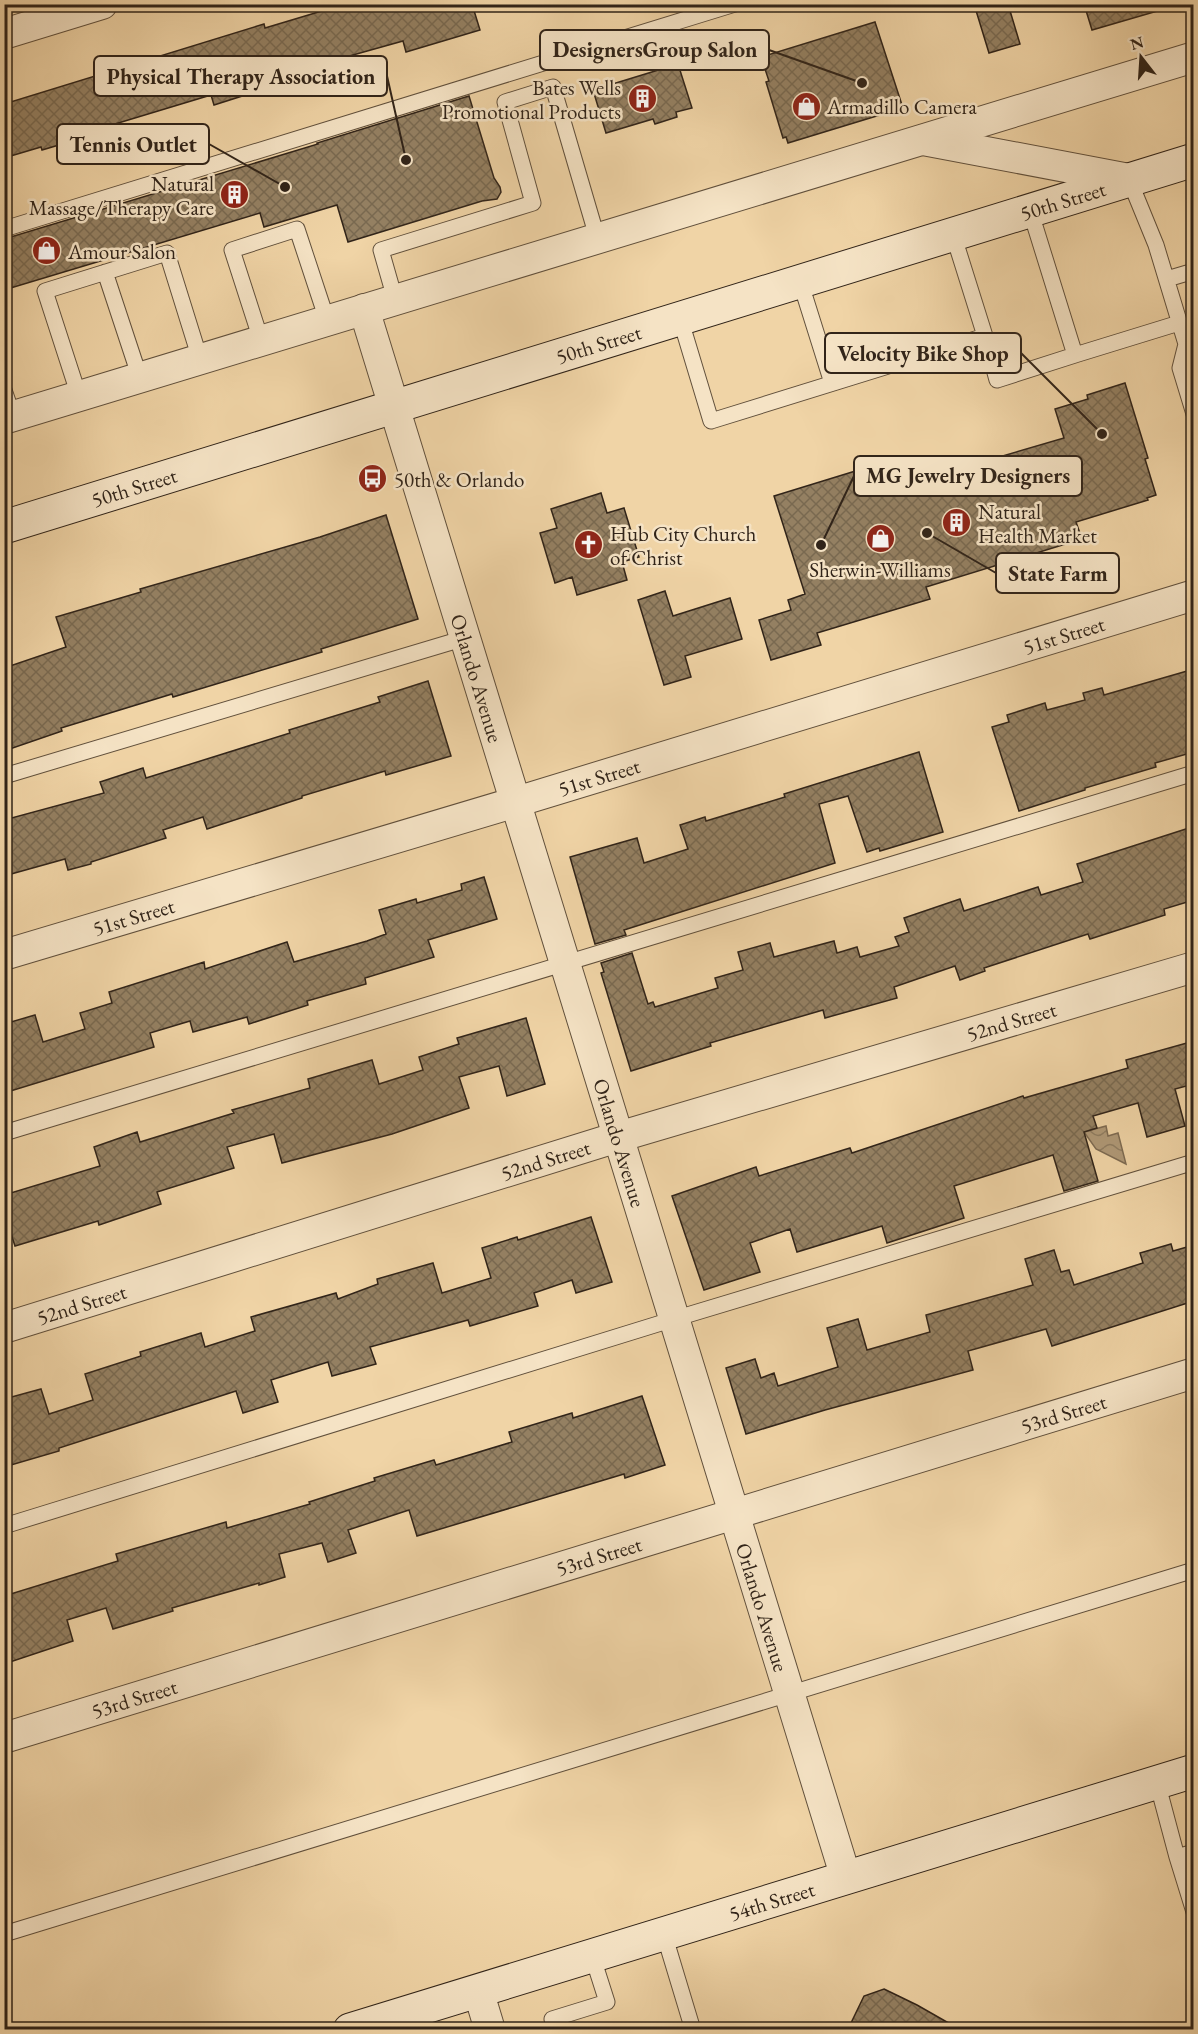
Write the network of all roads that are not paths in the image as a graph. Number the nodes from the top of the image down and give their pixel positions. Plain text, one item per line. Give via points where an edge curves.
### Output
1 (102, 4) edge
2 (735, 4) edge
3 (4, 34) edge
4 (1194, 57) edge
5 (919, 140) junction
6 (1194, 160) edge
7 (1129, 179) junction
8 (1030, 210) junction
9 (4, 229) edge
10 (953, 234) junction
11 (597, 237) junction
12 (1194, 271) edge
13 (105, 272) junction
14 (1167, 279) junction
15 (800, 281) junction
16 (395, 299) junction
17 (364, 309) junction
18 (680, 318) junction
19 (327, 320) junction
20 (1179, 322) junction
21 (985, 336) junction
22 (261, 340) junction
23 (1190, 342) edge
24 (1075, 354) junction
25 (200, 359) junction
26 (140, 378) junction
27 (832, 383) junction
28 (79, 396) junction
29 (394, 407) junction
30 (7, 408) edge
31 (1194, 414) edge
32 (4, 527) edge
33 (1194, 595) edge
34 (465, 638) junction
35 (1194, 773) edge
36 (4, 776) edge
37 (516, 802) junction
38 (4, 955) edge
39 (565, 962) junction
40 (1194, 967) edge
41 (4, 1133) edge
42 (618, 1137) junction
43 (1194, 1162) edge
44 (674, 1319) junction
45 (4, 1328) edge
46 (1194, 1373) edge
47 (734, 1515) junction
48 (4, 1526) edge
49 (1194, 1570) edge
50 (789, 1693) junction
51 (4, 1738) edge
52 (1194, 1771) edge
53 (1157, 1782) junction
54 (1194, 1852) edge
55 (1177, 1857) junction
56 (846, 1878) junction
57 (1194, 1912) edge
58 (4, 1934) edge
59 (664, 1934) junction
60 (592, 1955) junction
61 (478, 1990) junction
62 (553, 2024) edge
63 (350, 2030) edge
64 (490, 2030) edge
65 (693, 2030) edge

1 - 3 street
2 - 9 lane
4 - 5 street
5 - 7 street
5 - 11 street
6 - 7 main road, 50th Street
7 - 8 main road, 50th Street
7 - 14 lane
8 - 10 main road, 50th Street
8 - 24 lane
10 - 15 main road, 50th Street
10 - 21 lane
11 - 16 street
11 - 16 lane via 553,87 505,102 533,203 381,250
12 - 14 lane
13 - 25 lane via 167,253
13 - 26 lane
13 - 28 lane via 45,291
14 - 20 lane
15 - 18 main road, 50th Street
15 - 27 lane
16 - 17 street
17 - 19 street
17 - 29 street, Orlando Avenue
18 - 27 lane via 711,421
18 - 29 main road, 50th Street
19 - 22 street
19 - 22 lane via 297,229 232,250
20 - 23 lane
20 - 24 lane
21 - 24 lane via 997,380
21 - 27 lane
22 - 25 street
23 - 31 lane via 1180,368
25 - 26 street
26 - 28 street
28 - 30 street
29 - 32 main road, 50th Street
29 - 34 street, Orlando Avenue
33 - 37 street, 51st Street
34 - 36 lane
34 - 37 street, Orlando Avenue
35 - 39 lane
37 - 38 street, 51st Street
37 - 39 street, Orlando Avenue
39 - 41 lane
39 - 42 street, Orlando Avenue
40 - 42 street, 52nd Street
42 - 44 street, Orlando Avenue
42 - 45 street, 52nd Street
43 - 44 lane
44 - 47 street, Orlando Avenue
44 - 48 lane
46 - 47 street, 53rd Street
47 - 50 street, Orlando Avenue
47 - 51 street, 53rd Street
49 - 50 lane
50 - 56 street, Orlando Avenue
50 - 58 lane
52 - 53 main road, 54th Street
53 - 55 lane
53 - 56 main road, 54th Street
54 - 55 lane
55 - 57 lane
56 - 59 main road, 54th Street
59 - 60 main road, 54th Street
59 - 65 lane
60 - 61 main road, 54th Street
60 - 62 lane via 607,2002
61 - 63 main road, 54th Street
61 - 64 street

